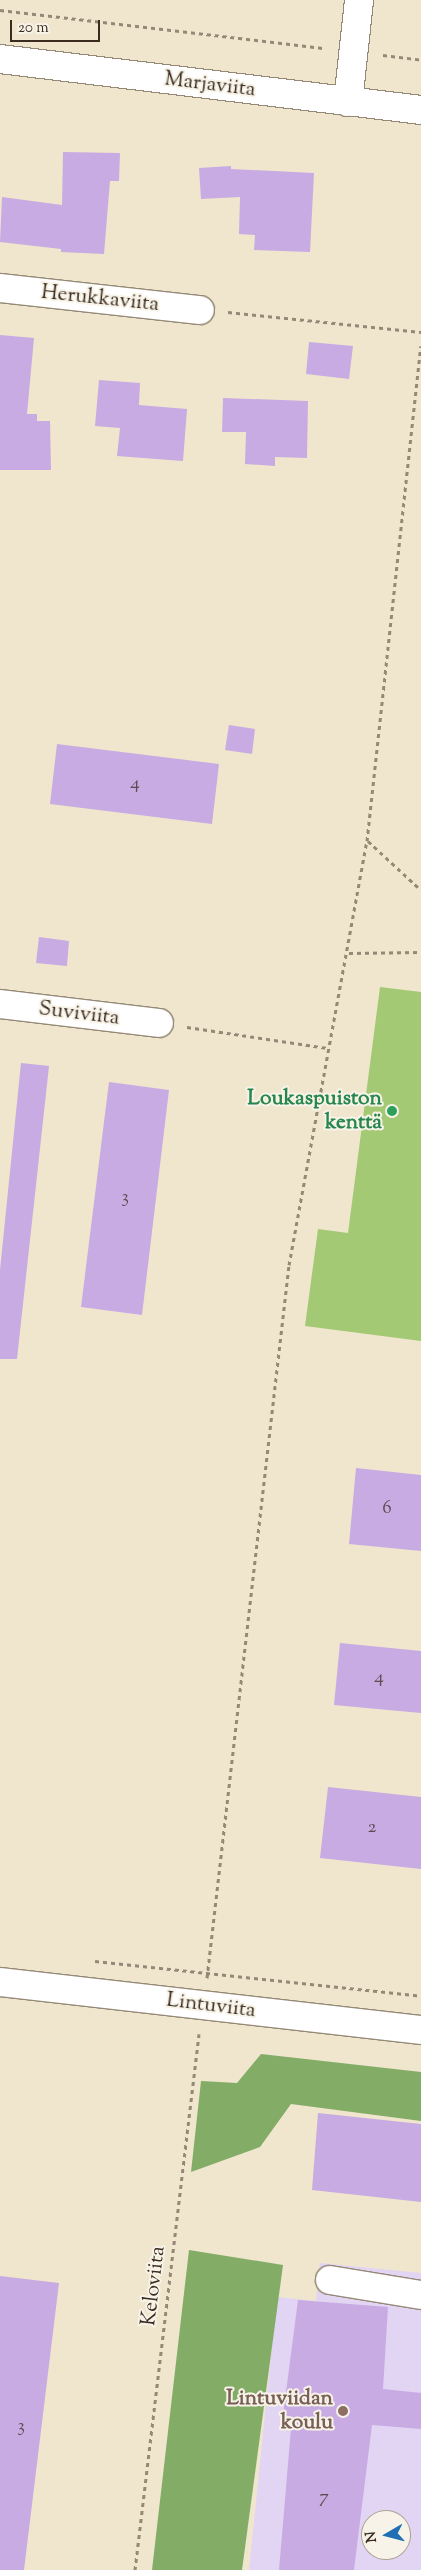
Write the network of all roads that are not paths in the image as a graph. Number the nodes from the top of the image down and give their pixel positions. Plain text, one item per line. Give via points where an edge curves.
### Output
1 (359, 0) edge
2 (0, 59) edge
3 (348, 102) junction
4 (421, 110) edge
5 (0, 288) edge
6 (200, 310) road end
7 (0, 1004) edge
8 (159, 1023) road end
9 (0, 1982) edge
10 (421, 2030) edge
11 (330, 2280) dead end
12 (421, 2295) edge

1 - 3 street
2 - 3 street, Marjaviita
3 - 4 street, Marjaviita
5 - 6 street, Herukkaviita
7 - 8 street, Suviviita
9 - 10 street, Lintuviita
11 - 12 street

